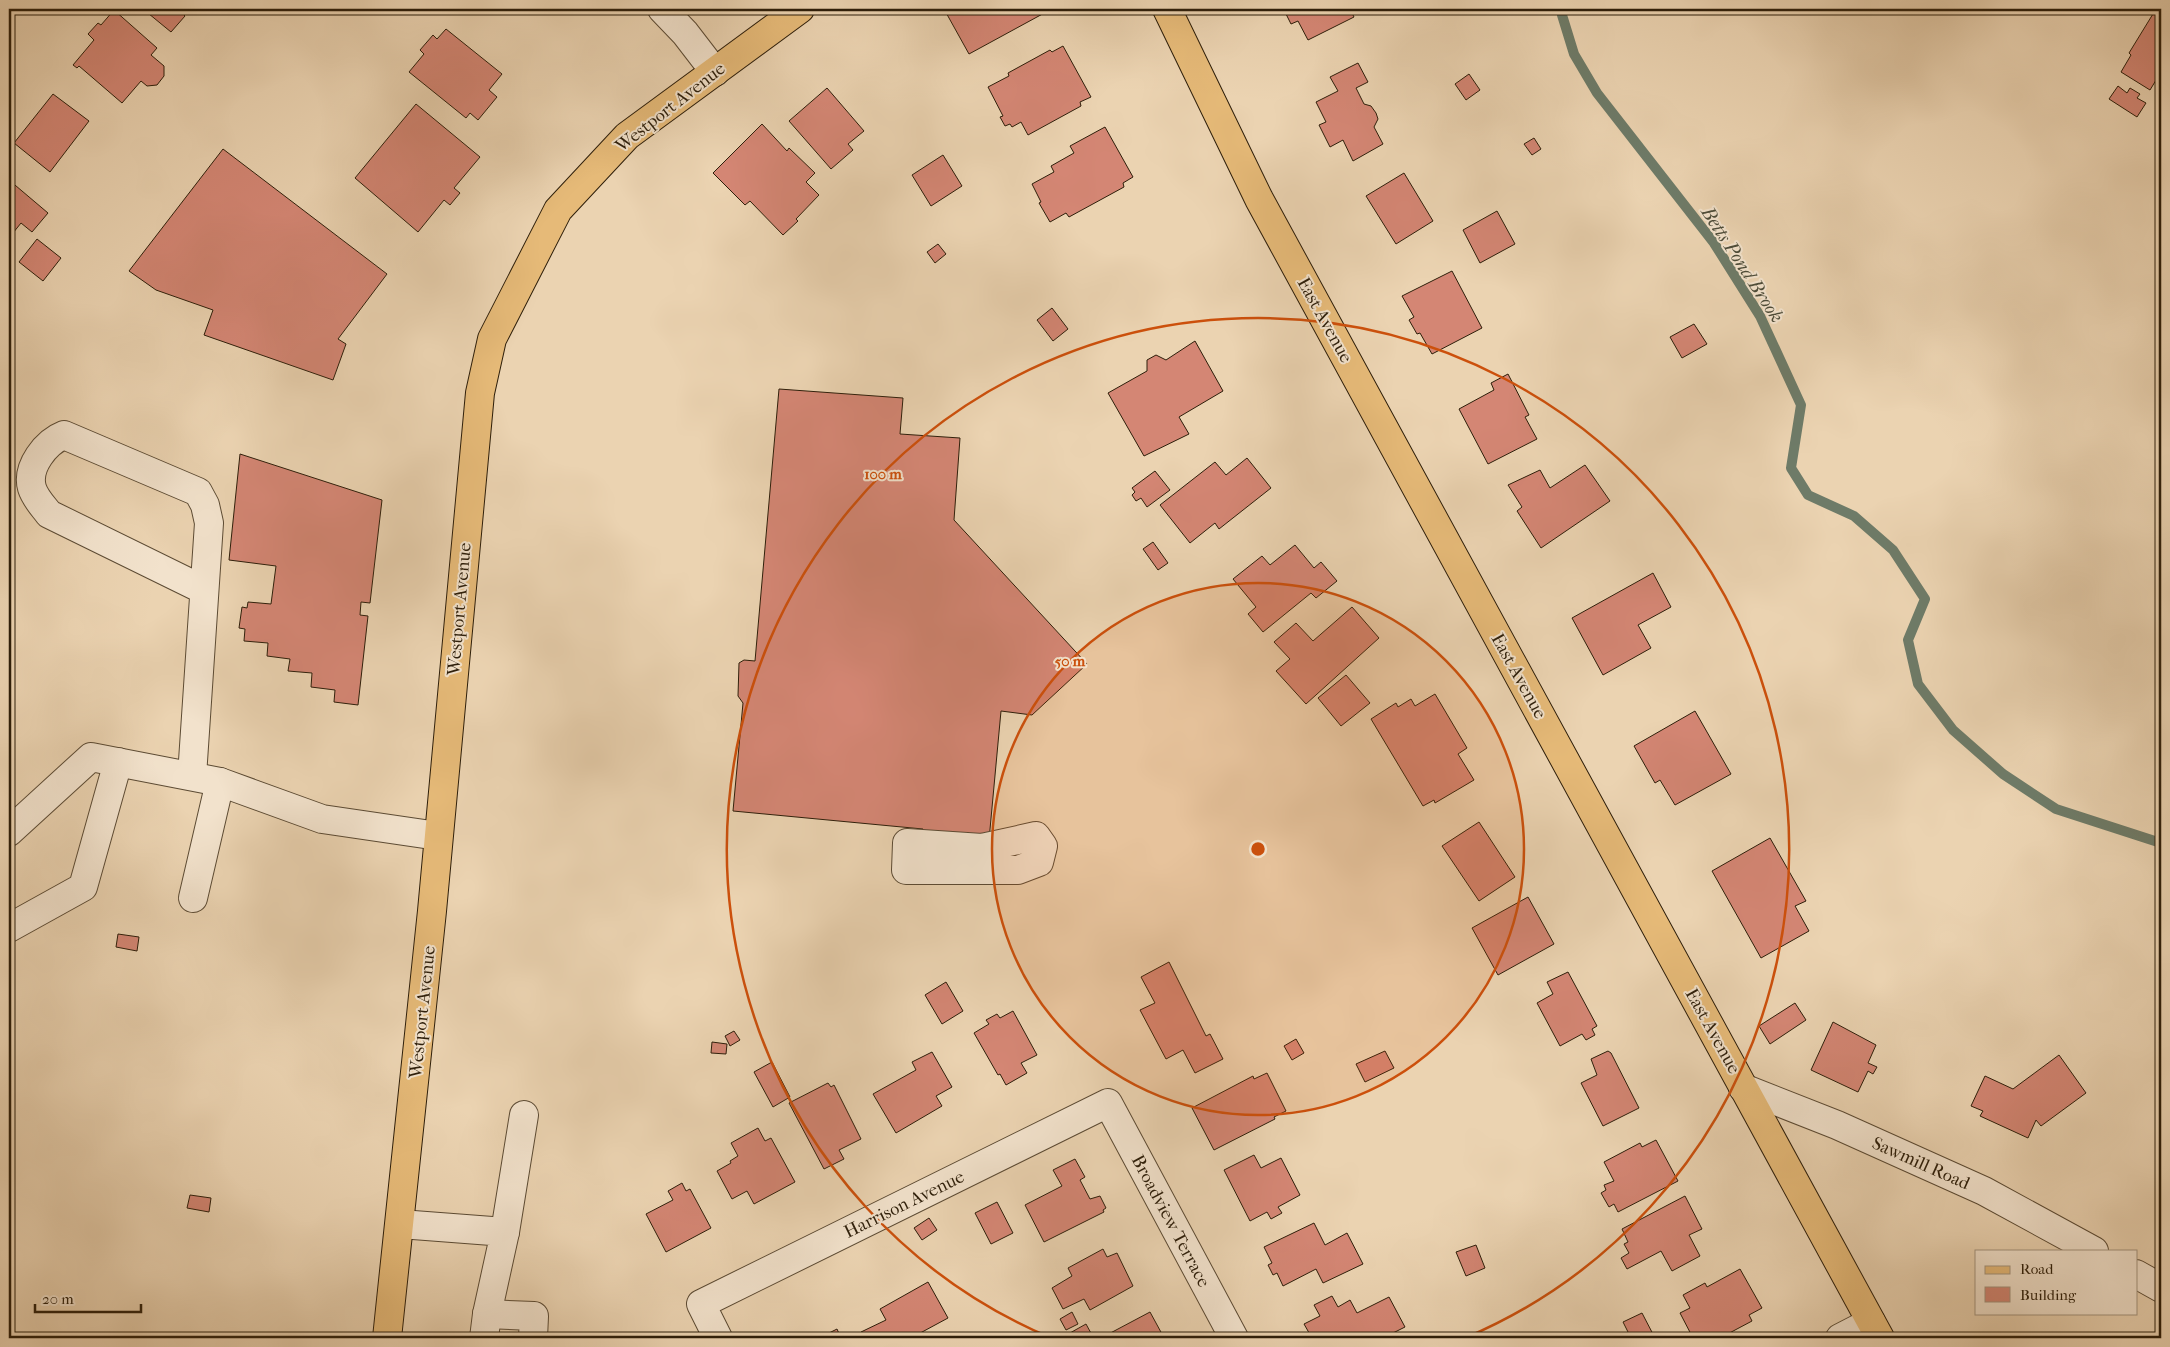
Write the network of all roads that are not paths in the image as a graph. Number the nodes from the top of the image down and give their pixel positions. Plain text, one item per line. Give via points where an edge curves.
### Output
1 (662, 9) edge
2 (800, 9) edge
3 (1167, 9) edge
4 (715, 72) junction
5 (204, 590) junction
6 (118, 762) junction
7 (192, 776) junction
8 (220, 782) junction
9 (9, 832) edge
10 (438, 836) junction
11 (193, 898) dead end
12 (9, 928) edge
13 (1743, 1088) junction
14 (1108, 1103) joint
15 (524, 1115) dead end
16 (400, 1224) junction
17 (505, 1232) junction
18 (2092, 1250) edge
19 (2138, 1275) edge
20 (2161, 1288) edge
21 (486, 1326) edge
22 (1876, 1330) edge
23 (387, 1338) edge
24 (533, 1338) edge
25 (718, 1338) edge
26 (1234, 1338) edge
27 (1840, 1338) edge

1 - 4 street
2 - 4 main road, Westport Avenue
3 - 13 main road, East Avenue via 1259,199
4 - 10 main road, Westport Avenue via 627,136 558,210 492,339 480,393
5 - 5 street via 209,524 198,492 64,435 46,446 30,478 38,502 49,514
5 - 7 street
6 - 7 street
6 - 9 street via 91,757
6 - 12 street via 83,887
7 - 8 street
8 - 10 street via 322,819
8 - 11 street
10 - 16 main road, Westport Avenue
13 - 18 street, Sawmill Road via 1837,1125 1984,1191
13 - 22 main road, East Avenue
14 - 25 street, Harrison Avenue via 701,1304
14 - 26 street, Broadview Terrace
15 - 17 street
16 - 17 street
16 - 23 main road, Westport Avenue
17 - 21 street
19 - 20 street
21 - 24 street via 534,1316
22 - 27 street

